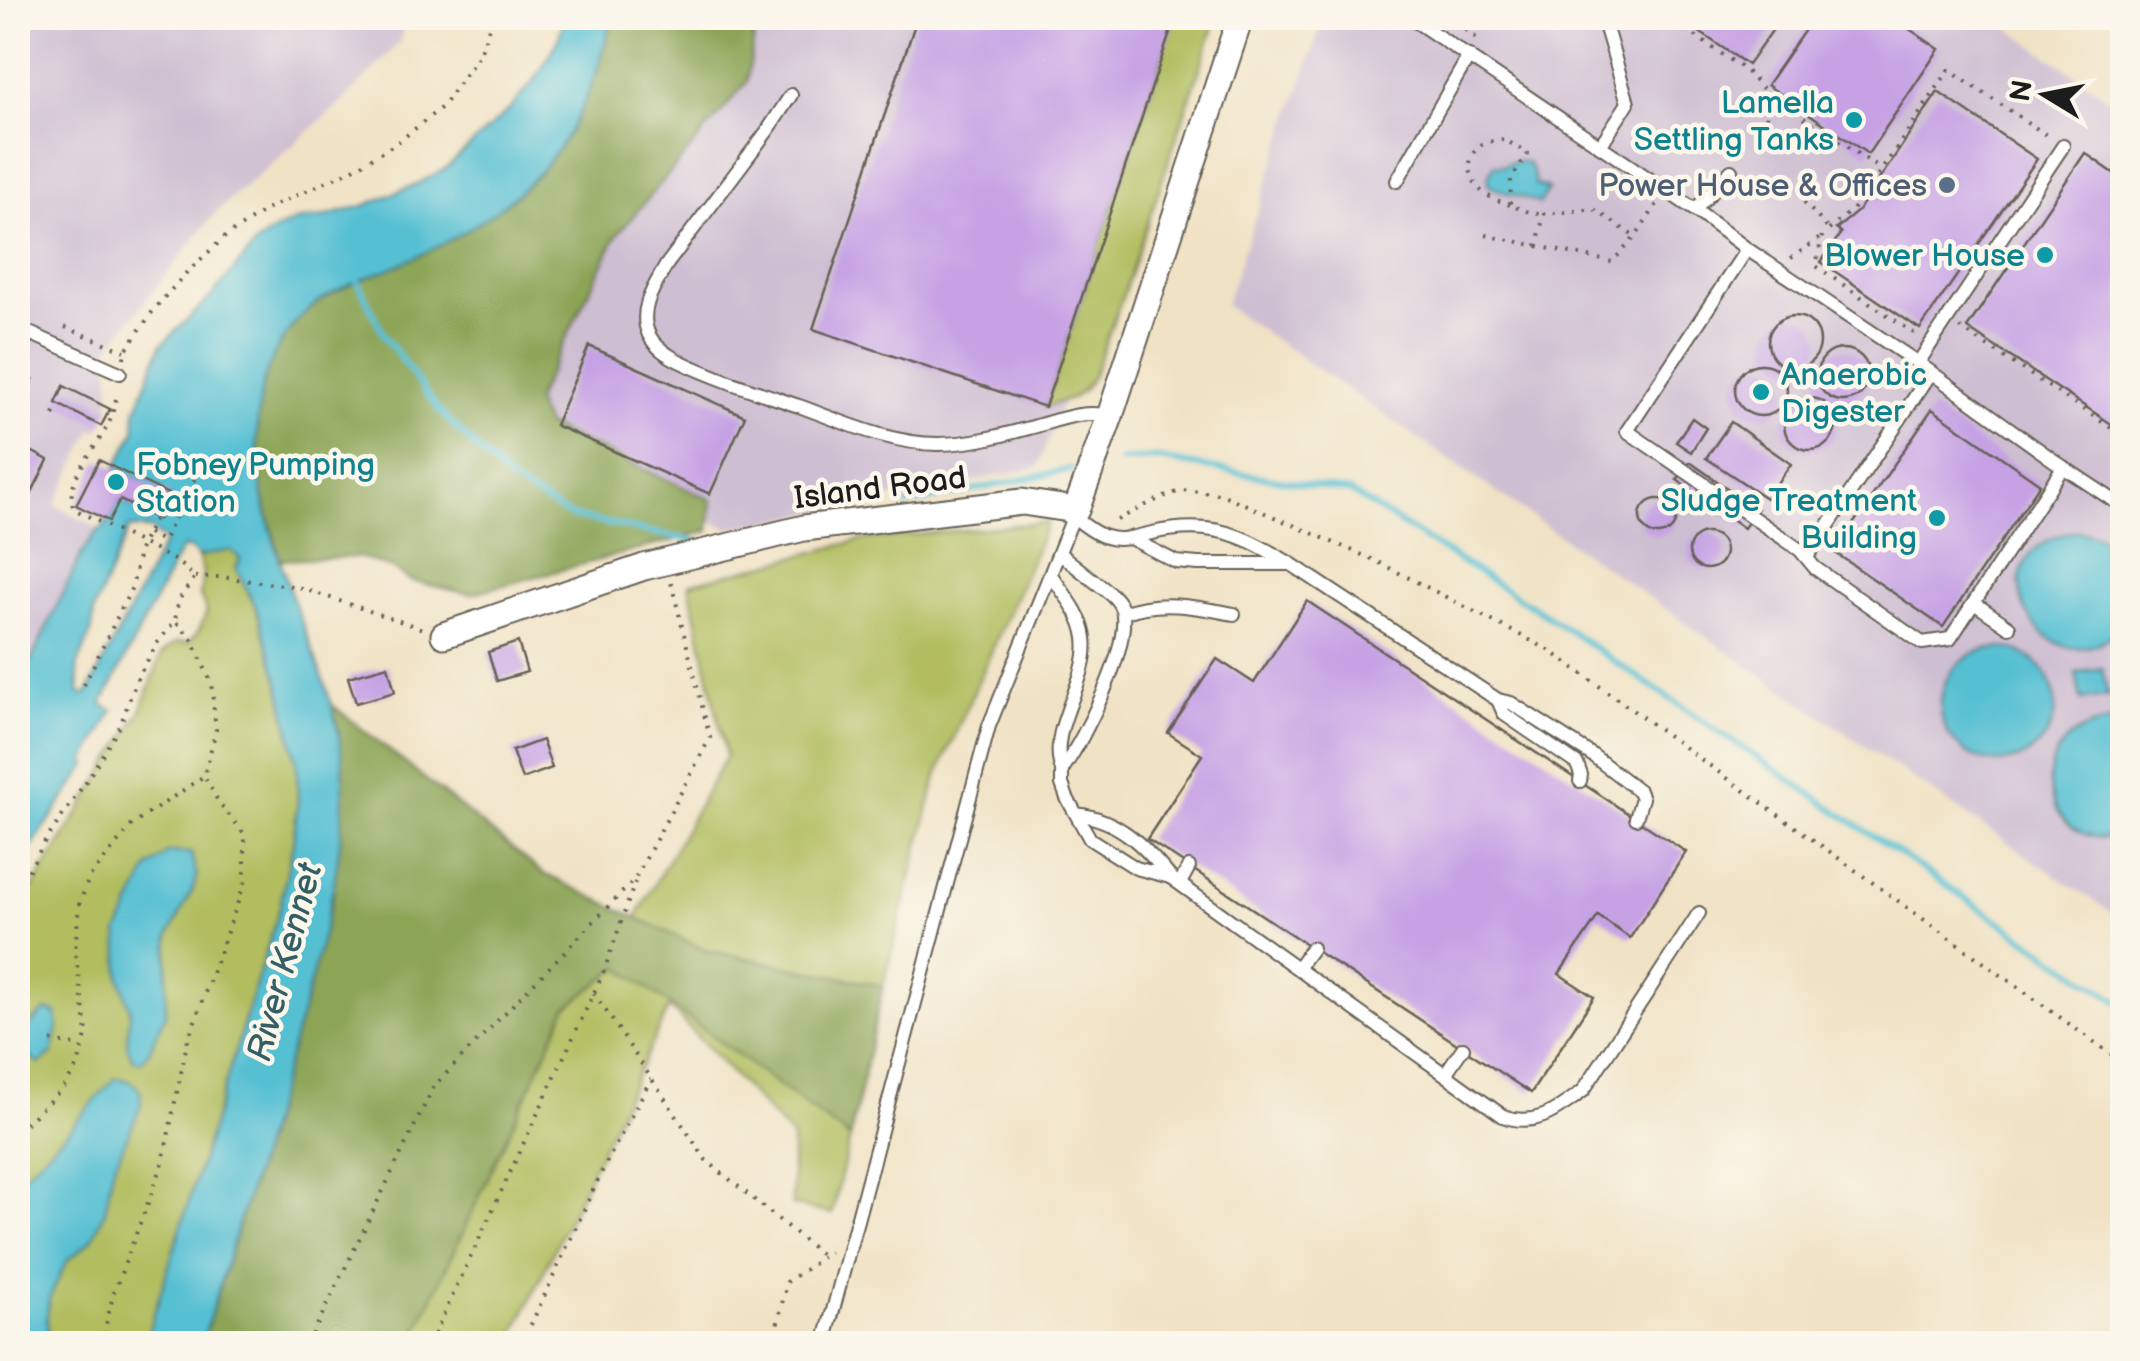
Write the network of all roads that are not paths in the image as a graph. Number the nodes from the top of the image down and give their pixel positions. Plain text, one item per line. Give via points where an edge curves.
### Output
1 (1240, 18) edge
2 (1411, 18) edge
3 (1603, 18) edge
4 (1469, 56) junction
5 (792, 95) dead end
6 (1600, 146) junction
7 (2064, 146) road end
8 (1731, 171) dead end
9 (1397, 182) dead end
10 (1695, 210) junction
11 (1746, 249) junction
12 (18, 328) edge
13 (1918, 363) junction
14 (1931, 372) junction
15 (120, 373) road end
16 (1110, 416) junction
17 (2063, 467) junction
18 (2122, 506) edge
19 (1075, 514) junction
20 (1132, 538) junction
21 (1060, 554) junction
22 (1807, 557) junction
23 (1291, 564) junction
24 (1050, 575) junction
25 (1974, 603) junction
26 (1123, 613) junction
27 (1234, 614) dead end
28 (2009, 627) dead end
29 (444, 635) road end
30 (1498, 700) junction
31 (1062, 770) junction
32 (1580, 782) dead end
33 (1076, 814) junction
34 (1636, 818) dead end
35 (1189, 867) dead end
36 (1175, 880) junction
37 (1699, 913) dead end
38 (1312, 948) dead end
39 (1298, 967) junction
40 (1463, 1048) dead end
41 (1445, 1074) junction
42 (824, 1344) edge

1 - 16 street
2 - 4 lane
3 - 6 lane via 1628,103
4 - 6 lane
4 - 9 lane
5 - 16 lane via 653,288 646,325 659,348 754,390 914,442 987,438 1092,411
6 - 10 lane
7 - 13 lane
8 - 10 lane
10 - 11 lane
11 - 13 lane
11 - 22 lane via 1627,430
12 - 15 lane
13 - 14 lane
14 - 17 lane
14 - 22 lane
16 - 19 street
17 - 18 lane
17 - 25 lane
19 - 20 lane via 1101,536
19 - 21 lane
19 - 29 street, Island Road via 1022,502 804,528 644,567
20 - 23 lane via 1176,562
20 - 23 lane via 1182,528 1222,531
21 - 24 lane
21 - 26 lane via 1112,594
22 - 25 lane via 1922,643 1950,639
23 - 30 lane
24 - 31 lane via 1085,640 1061,734
24 - 42 lane via 989,726
25 - 28 lane
26 - 27 lane via 1171,604
26 - 31 lane via 1114,662 1082,740
30 - 32 lane via 1504,714 1576,764
30 - 34 lane via 1576,744 1639,791
31 - 33 lane
33 - 36 lane via 1102,819 1141,843
33 - 36 lane via 1090,839 1136,868
35 - 36 lane
36 - 39 lane
37 - 41 lane via 1583,1091 1556,1111 1514,1120
38 - 39 lane
39 - 41 lane
40 - 41 lane

